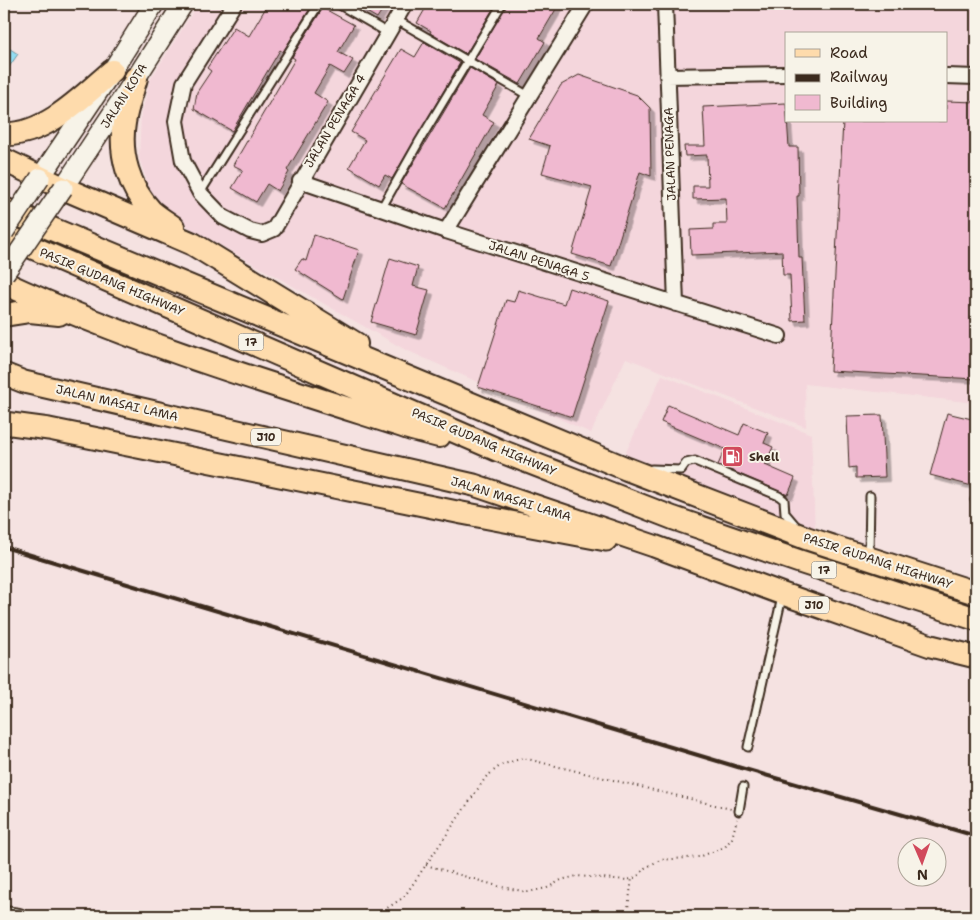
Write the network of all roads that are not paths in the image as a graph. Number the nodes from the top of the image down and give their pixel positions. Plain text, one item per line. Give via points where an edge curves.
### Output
1 (154, 4) edge
2 (183, 4) edge
3 (234, 4) edge
4 (320, 4) edge
5 (338, 4) edge
6 (405, 4) edge
7 (502, 4) edge
8 (586, 4) edge
9 (665, 4) edge
10 (395, 20) junction
11 (388, 33) junction
12 (467, 61) junction
13 (112, 71) junction
14 (785, 74) edge
15 (667, 76) junction
16 (948, 76) edge
17 (976, 77) edge
18 (136, 78) junction
19 (529, 96) junction
20 (4, 134) edge
21 (4, 160) edge
22 (40, 178) junction
23 (300, 181) junction
24 (63, 188) junction
25 (200, 193) junction
26 (4, 209) edge
27 (381, 209) junction
28 (446, 232) junction
29 (4, 234) edge
30 (193, 244) junction
31 (4, 274) edge
32 (4, 284) edge
33 (676, 304) junction
34 (4, 315) edge
35 (87, 320) junction
36 (779, 336) dead end
37 (4, 374) edge
38 (442, 393) junction
39 (4, 423) edge
40 (498, 450) junction
41 (627, 470) junction
42 (870, 496) dead end
43 (528, 502) junction
44 (519, 524) junction
45 (806, 538) junction
46 (654, 546) junction
47 (868, 558) junction
48 (783, 594) junction
49 (976, 594) edge
50 (976, 619) edge
51 (976, 657) edge
52 (748, 747) dead end
53 (742, 787) dead end
54 (740, 811) road end
55 (4, 914) edge
56 (19, 916) edge

1 - 13 main road, JALAN KOTA
2 - 18 main road, JALAN KOTA
3 - 25 street via 184,82 176,121 183,161
4 - 25 lane
5 - 11 lane
6 - 10 street, JALAN PENAGA 4
7 - 12 lane
8 - 19 street
9 - 15 street, JALAN PENAGA
10 - 11 street, JALAN PENAGA 4
10 - 12 lane
11 - 23 street, JALAN PENAGA 4
12 - 19 lane
12 - 27 lane
13 - 20 highway via 51,120 31,129
13 - 22 main road, JALAN KOTA
14 - 15 street
15 - 33 street, JALAN PENAGA
16 - 17 street
18 - 24 main road, JALAN KOTA
18 - 30 highway via 124,123 123,150 128,175 137,194 152,211
19 - 28 street
21 - 22 highway
22 - 24 highway
22 - 29 main road, JALAN KOTA, bridge
23 - 25 street, JALAN PENAGA 4 via 274,228 262,234 224,217
23 - 27 street, JALAN PENAGA 5
24 - 30 highway
24 - 31 main road, JALAN KOTA, bridge
26 - 38 highway, PASIR GUDANG HIGHWAY / 17
27 - 28 street, JALAN PENAGA 5
28 - 33 street, JALAN PENAGA 5
29 - 40 highway, PASIR GUDANG HIGHWAY / 17
30 - 38 highway via 350,342
32 - 35 highway
33 - 36 street, JALAN PENAGA 5
34 - 35 highway via 42,312
35 - 40 highway via 173,352 412,429
37 - 43 main road, JALAN MASAI LAMA / J10 via 24,382 474,485
38 - 41 highway, PASIR GUDANG HIGHWAY / 17
39 - 44 main road via 59,431
40 - 50 highway, PASIR GUDANG HIGHWAY / 17 via 673,518
41 - 45 highway, PASIR GUDANG HIGHWAY / 17
41 - 45 lane via 681,470 686,463 695,461 782,498 785,513
42 - 47 lane
43 - 44 main road via 532,518
43 - 46 main road, JALAN MASAI LAMA / J10
44 - 46 main road
45 - 47 highway, PASIR GUDANG HIGHWAY / 17
46 - 48 main road, JALAN MASAI LAMA / J10
47 - 49 highway, PASIR GUDANG HIGHWAY / 17
48 - 51 main road, JALAN MASAI LAMA / J10 via 931,646
48 - 52 lane
53 - 54 lane
55 - 56 street

